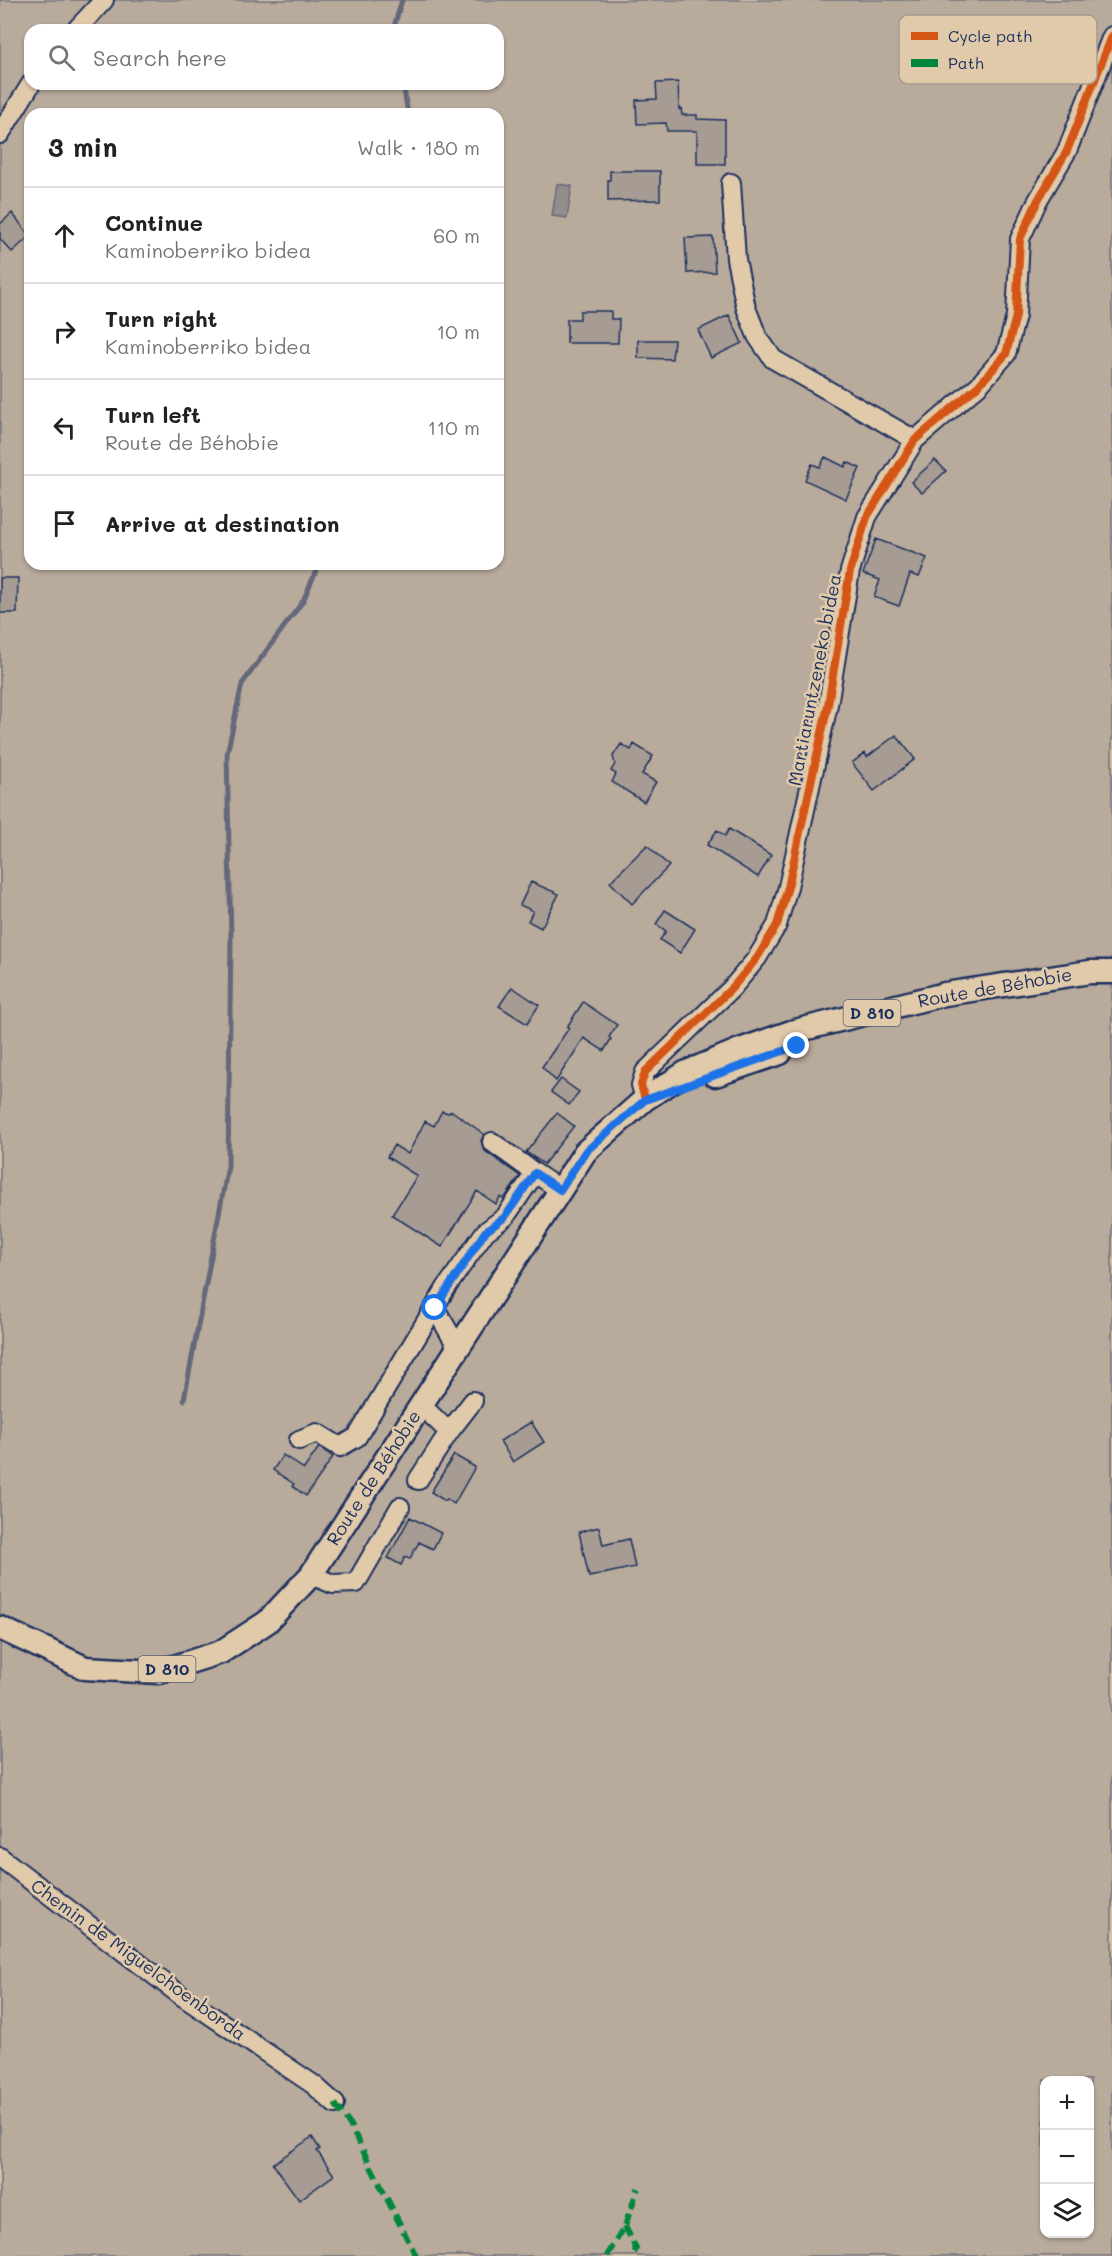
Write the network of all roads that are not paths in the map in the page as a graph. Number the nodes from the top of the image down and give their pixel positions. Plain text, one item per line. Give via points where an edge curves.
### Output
1 (104, 0) edge
2 (82, 24) edge
3 (1112, 36) edge
4 (1097, 74) edge
5 (1093, 84) edge
6 (27, 90) edge
7 (0, 134) edge
8 (731, 183) dead end
9 (915, 440) junction
10 (1112, 972) edge
11 (1112, 979) edge
12 (645, 1100) junction
13 (492, 1142) dead end
14 (535, 1173) junction
15 (560, 1190) junction
16 (435, 1308) junction
17 (458, 1348) junction
18 (473, 1401) dead end
19 (421, 1406) junction
20 (449, 1432) junction
21 (299, 1440) dead end
22 (418, 1480) dead end
23 (400, 1507) dead end
24 (311, 1575) junction
25 (0, 1628) edge
26 (0, 1857) edge
27 (335, 2104) dead end

1 - 2 street
3 - 4 street, Martiaruntzeneko bidea
5 - 9 street, Martiaruntzeneko bidea via 1067,151 1020,239 1016,316 1006,354 979,385
6 - 7 street
8 - 9 street via 736,259 746,308 757,336 773,359
9 - 12 street, Martiaruntzeneko bidea via 867,517 850,571 828,705 777,924 757,958 732,988 645,1072 641,1085
10 - 12 main road, Route de Béhobie / D 810 via 945,994 791,1032 686,1073
11 - 12 main road, Route de Béhobie / D 810 via 948,1008 797,1046
12 - 15 main road, Route de Béhobie / D 810 via 585,1152
13 - 14 street
14 - 15 street
14 - 16 street via 505,1217 485,1232
15 - 17 main road, Route de Béhobie / D 810
16 - 17 street
16 - 21 street via 357,1437 340,1447 316,1433
17 - 19 main road, Route de Béhobie / D 810
18 - 20 street
19 - 20 street
19 - 24 main road, Route de Béhobie / D 810
20 - 22 street
23 - 24 street via 356,1583 333,1584
24 - 25 main road, Route de Béhobie / D 810 via 267,1622 221,1652 158,1672 85,1668
26 - 27 street, Chemin de Miguelchoenborda via 179,1994 314,2085

